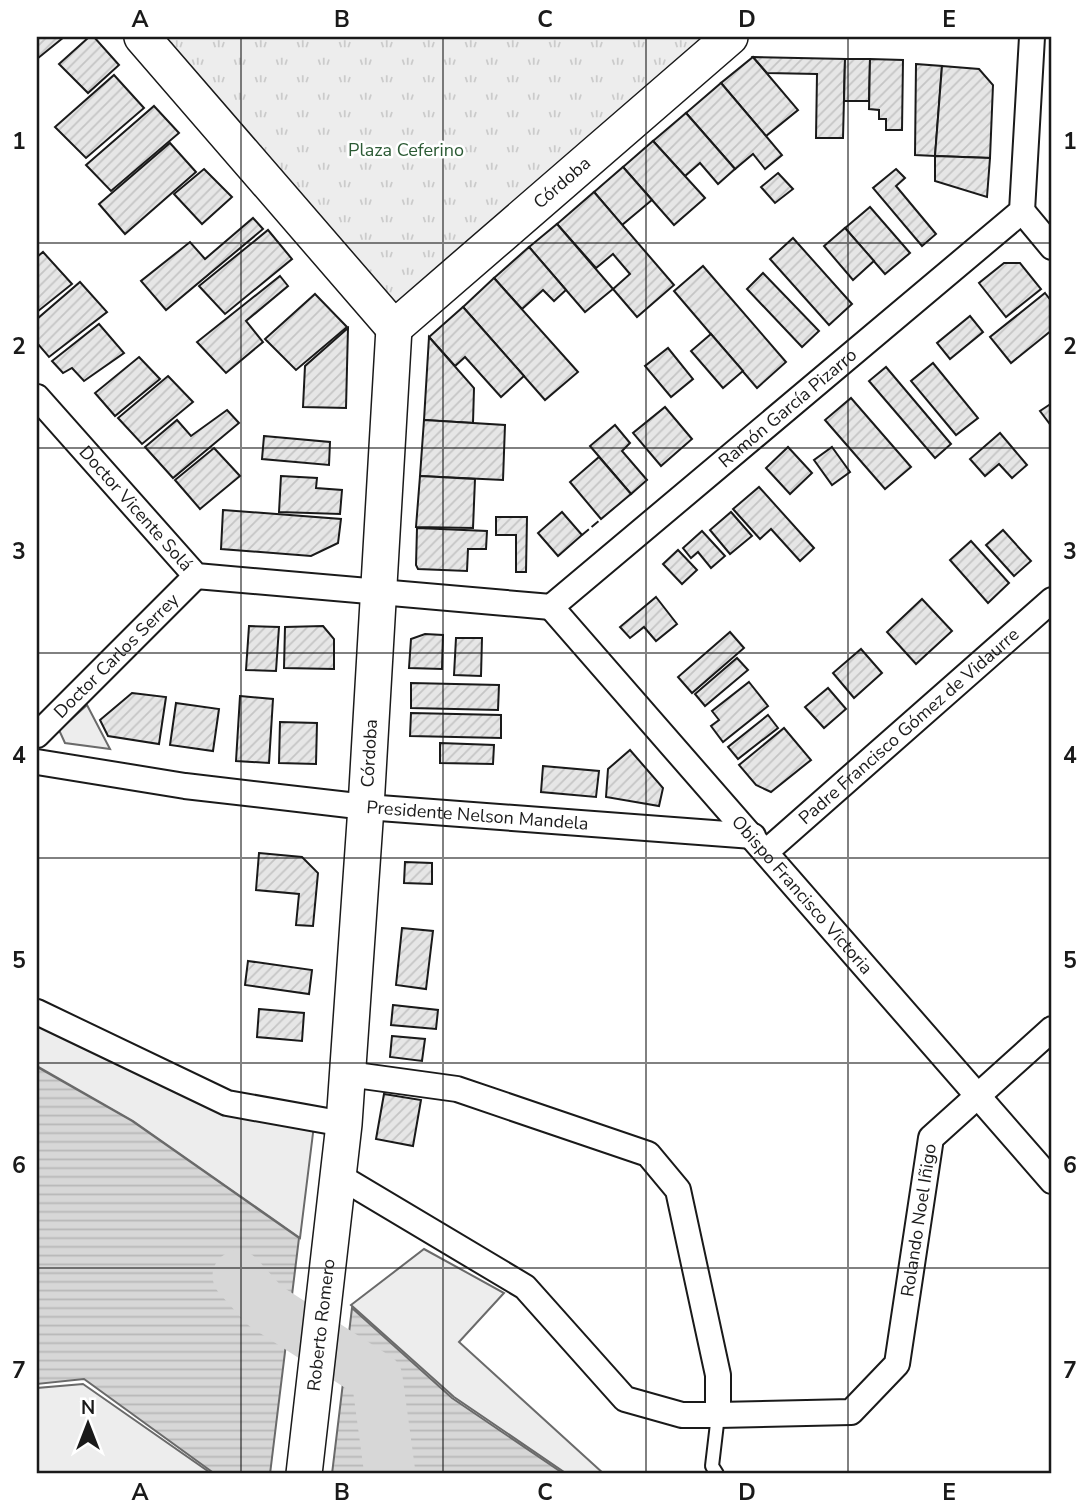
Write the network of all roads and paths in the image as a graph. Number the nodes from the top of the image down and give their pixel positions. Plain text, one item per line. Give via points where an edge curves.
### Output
1 (142, 37) edge
2 (730, 37) edge
3 (1032, 37) edge
4 (1022, 211) junction
5 (1052, 247) edge
6 (394, 328) junction
7 (37, 397) edge
8 (196, 576) junction
9 (379, 593) junction
10 (1052, 600) edge
11 (551, 607) junction
12 (37, 735) edge
13 (37, 762) edge
14 (366, 807) junction
15 (760, 843) junction
16 (37, 1012) edge
17 (1052, 1029) edge
18 (348, 1074) junction
19 (976, 1096) junction
20 (344, 1124) junction
21 (339, 1176) junction
22 (1052, 1181) edge
23 (718, 1415) junction
24 (304, 1474) edge
25 (717, 1474) edge

1 - 6 main road
2 - 6 main road, Córdoba
3 - 4 street
4 - 5 street
4 - 11 street, Ramón García Pizarro
6 - 9 main road, Córdoba
7 - 8 street, Doctor Vicente Solá
8 - 9 street, Doctor Vicente Solá
8 - 12 street, Doctor Carlos Serrey
9 - 11 street
9 - 14 main road, Córdoba
10 - 15 street, Padre Francisco Gómez de Vidaurre
11 - 15 street, Obispo Francisco Victoria
13 - 14 street, Presidente Nelson Mandela via 185,786
14 - 15 street, Presidente Nelson Mandela
14 - 18 main road, Córdoba
15 - 19 street, Obispo Francisco Victoria
16 - 20 street via 227,1103
17 - 19 street, Rolando Noel Iñigo
18 - 20 main road, Córdoba
18 - 23 street via 457,1089 648,1154 678,1190 718,1375
19 - 22 street, Obispo Francisco Victoria
19 - 23 street, Rolando Noel Iñigo via 930,1138 897,1364 850,1412
20 - 21 main road, Córdoba
21 - 23 street via 525,1287 625,1399 682,1415
21 - 24 main road, Roberto Romero
23 - 25 lane via 712,1466

